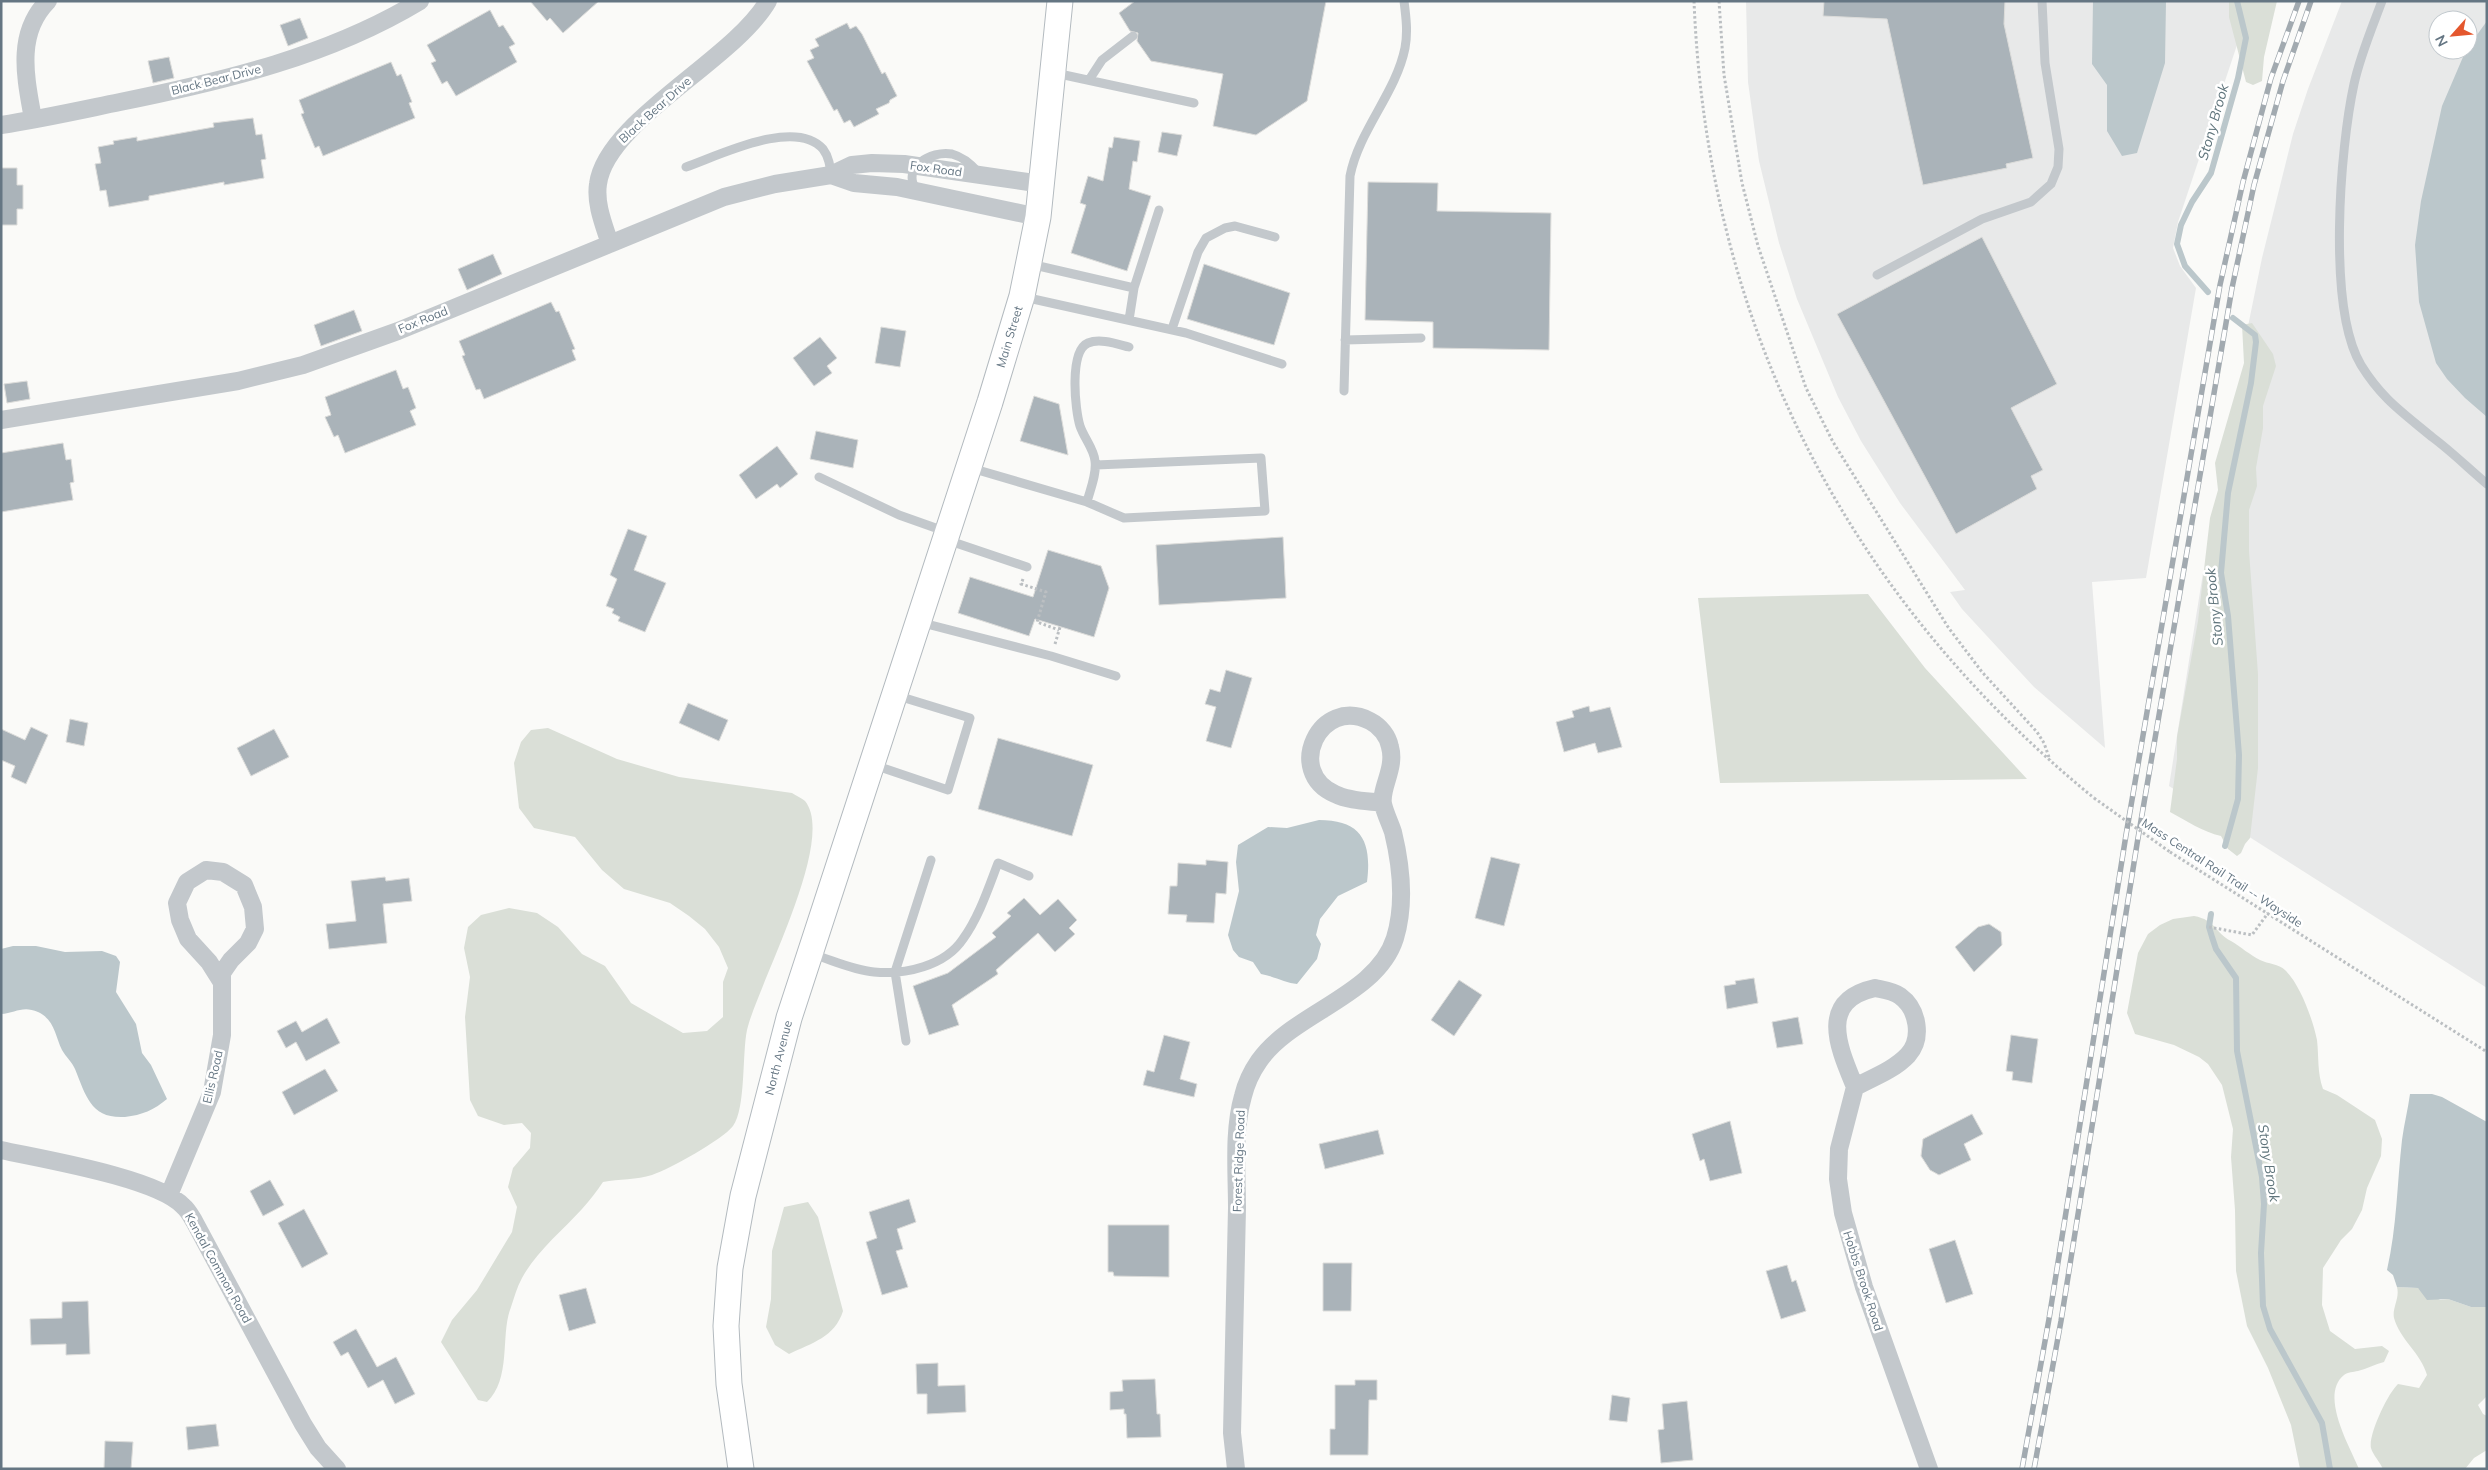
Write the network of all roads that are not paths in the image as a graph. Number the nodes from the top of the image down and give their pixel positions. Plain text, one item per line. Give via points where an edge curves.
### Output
1 (48, 1) edge
2 (420, 1) edge
3 (768, 1) edge
4 (1060, 1) edge
5 (1404, 1) edge
6 (2042, 1) edge
7 (2382, 1) edge
8 (1133, 36) dead end
9 (1053, 72) junction
10 (1089, 80) junction
11 (1194, 103) dead end
12 (32, 119) junction
13 (1, 125) edge
14 (916, 166) junction
15 (686, 167) dead end
16 (831, 175) junction
17 (1042, 184) junction
18 (917, 192) junction
19 (1159, 210) dead end
20 (1038, 217) junction
21 (1275, 237) dead end
22 (610, 244) junction
23 (1030, 264) junction
24 (1876, 275) dead end
25 (1134, 288) junction
26 (1022, 296) junction
27 (1129, 320) junction
28 (1172, 329) junction
29 (1421, 338) dead end
30 (1345, 340) junction
31 (1129, 347) dead end
32 (1282, 364) dead end
33 (1344, 391) dead end
34 (1, 420) edge
35 (1096, 464) junction
36 (968, 468) junction
37 (819, 477) dead end
38 (2487, 484) edge
39 (1087, 502) junction
40 (946, 535) junction
41 (1027, 567) road end
42 (918, 622) junction
43 (905, 662) joint
44 (1116, 676) dead end
45 (894, 695) junction
46 (871, 764) junction
47 (1383, 803) junction
48 (931, 860) dead end
49 (1028, 876) dead end
50 (809, 953) junction
51 (895, 972) junction
52 (221, 981) junction
53 (906, 1041) dead end
54 (1854, 1087) junction
55 (1, 1150) edge
56 (169, 1195) junction
57 (337, 1469) edge
58 (740, 1469) edge
59 (1236, 1469) edge
60 (1929, 1469) edge

1 - 12 street via 36,17 26,44
2 - 12 street, Black Bear Drive via 344,38 255,71 199,86
3 - 22 street, Black Bear Drive via 744,32 638,124 608,156 600,173 597,195
4 - 9 main road, Main Street
5 - 30 lane via 1407,35 1403,57 1355,156 1350,176
6 - 24 lane via 2045,63 2059,149 2058,167 2051,184 2031,202 1982,219
7 - 38 lane via 2354,84 2347,128 2340,245 2348,329 2359,362 2384,397
8 - 10 lane via 1102,60
9 - 10 lane
9 - 17 main road, Main Street
10 - 11 lane
12 - 13 street, Black Bear Drive
14 - 16 street, Fox Road via 861,163
14 - 17 street, Fox Road
14 - 18 lane via 911,178
15 - 16 lane via 766,139 793,137 809,140 821,148
16 - 18 street, Fox Road via 854,183
16 - 22 street, Fox Road via 739,192
17 - 20 main road, Main Street
18 - 20 street, Fox Road
19 - 25 lane
20 - 23 main road, Main Street
21 - 28 lane via 1235,226 1206,238 1198,252
22 - 34 street, Fox Road via 398,331 303,366 238,381
23 - 25 lane
23 - 26 main road, Main Street
25 - 27 lane
26 - 27 lane
26 - 36 main road, Main Street
27 - 28 lane
28 - 32 lane
29 - 30 lane
30 - 33 lane
31 - 35 lane via 1091,342 1083,346 1078,357 1078,417
35 - 39 lane
35 - 39 lane via 1261,458 1265,511 1124,518
36 - 39 lane
36 - 40 main road, Main Street
37 - 40 lane
40 - 41 lane
40 - 42 main road, Main Street
42 - 43 main road, Main Street
42 - 44 lane
43 - 45 main road, North Avenue
45 - 46 main road, North Avenue
45 - 46 lane via 970,718 948,790
46 - 50 main road, North Avenue
47 - 47 street via 1392,765 1387,738 1375,724 1358,716 1331,721 1317,733 1310,750 1315,776 1326,790 1334,794
47 - 59 street, Forest Ridge Road via 1394,836 1400,889 1399,916 1390,949 1378,966 1360,982 1268,1050 1253,1071 1243,1097 1238,1148 1232,1433
48 - 51 lane
49 - 51 lane via 998,863 973,923 955,950 932,964
50 - 51 lane via 862,970
50 - 58 main road, North Avenue via 745,1188 731,1261 727,1365
51 - 53 lane
52 - 52 street, Ellis Road via 222,973 248,944 255,929 253,906 244,885 223,872 206,870 187,882 177,903 188,939
52 - 56 street, Ellis Road via 222,1035 212,1092
54 - 54 street via 1837,1037 1836,1023 1840,1010 1861,992 1874,988 1888,990 1900,996 1915,1016 1915,1042 1910,1054 1900,1062
54 - 60 street, Hobbs Brook Road via 1839,1149 1842,1213
55 - 56 street, Kendal Common Road via 134,1180
56 - 57 street, Kendal Common Road via 183,1205 194,1221 303,1424

